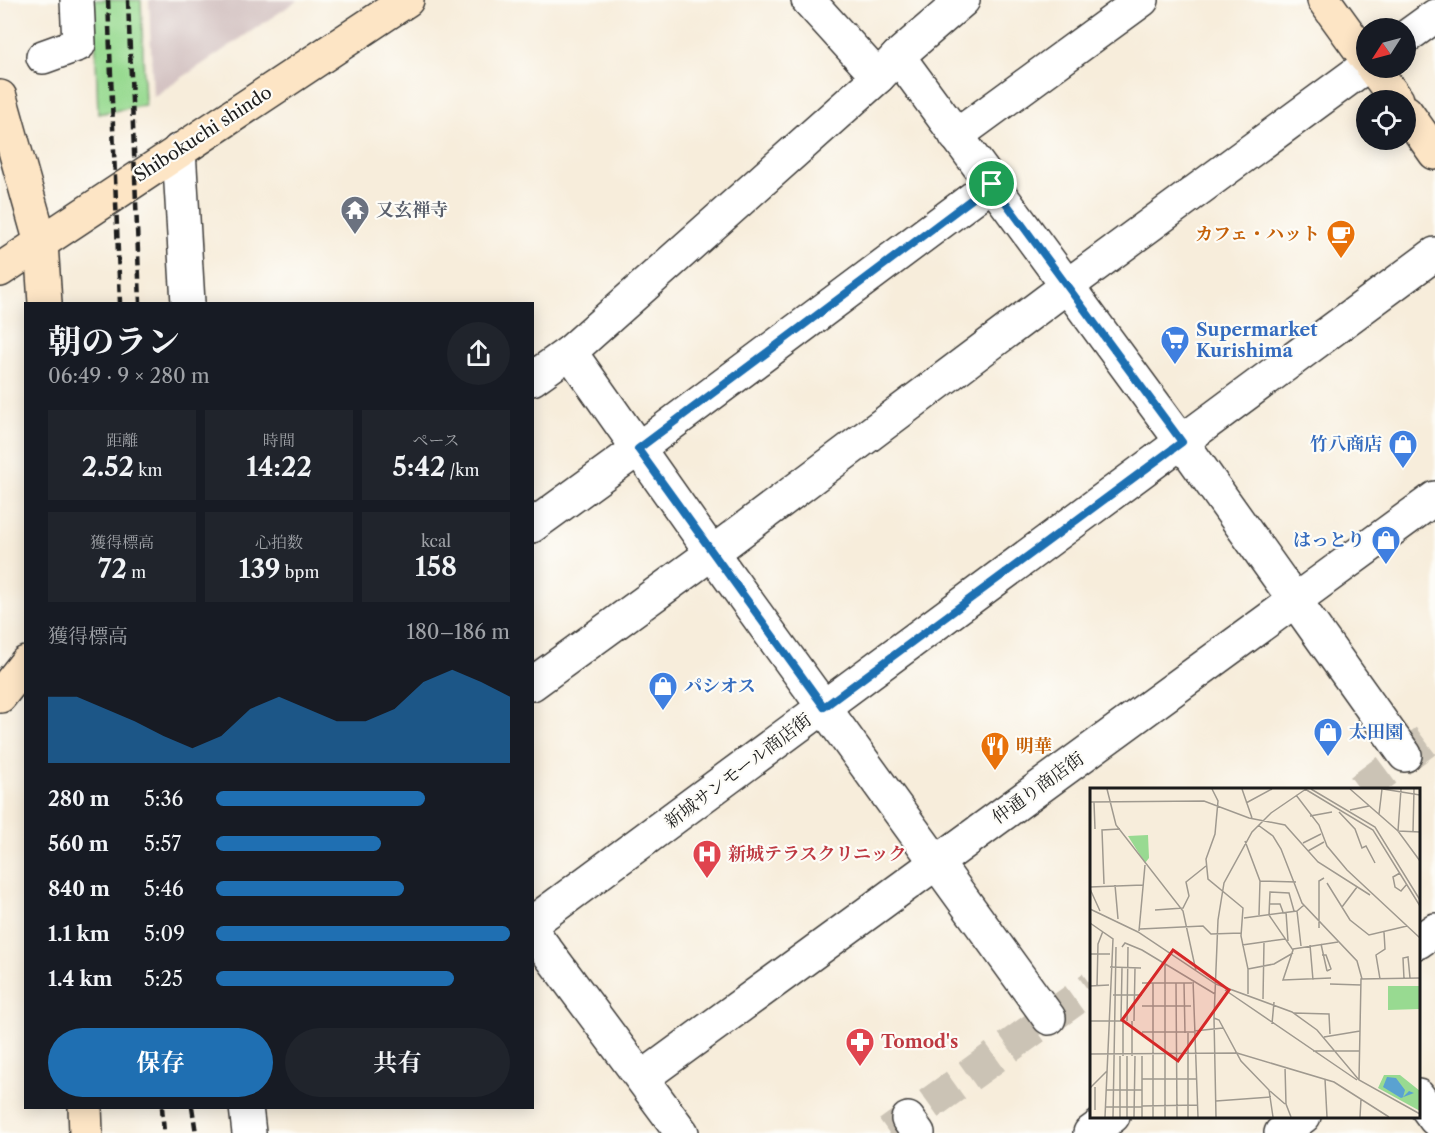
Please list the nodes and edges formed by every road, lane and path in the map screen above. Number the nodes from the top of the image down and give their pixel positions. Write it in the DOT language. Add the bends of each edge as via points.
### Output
graph roads {
  1 [pos="77,0"];
  2 [pos="407,0"];
  3 [pos="808,0"];
  4 [pos="963,0"];
  5 [pos="1142,0"];
  6 [pos="1324,0"];
  7 [pos="1435,16"];
  8 [pos="1416,30"];
  9 [pos="1356,44"];
  10 [pos="43,57"];
  11 [pos="888,66"];
  12 [pos="1356,73"];
  13 [pos="0,97"];
  14 [pos="1416,126"];
  15 [pos="956,135"];
  16 [pos="179,150"];
  17 [pos="1435,153"];
  18 [pos="992,184"];
  19 [pos="41,243"];
  20 [pos="1435,255"];
  21 [pos="0,270"];
  22 [pos="1067,286"];
  23 [pos="45,302"];
  24 [pos="188,302"];
  25 [pos="570,352"];
  26 [pos="534,378"];
  27 [pos="1182,442"];
  28 [pos="638,449"];
  29 [pos="1435,498"];
  30 [pos="534,525"];
  31 [pos="712,553"];
  32 [pos="1295,601"];
  33 [pos="24,666"];
  34 [pos="534,683"];
  35 [pos="0,696"];
  36 [pos="824,707"];
  37 [pos="1405,755"];
  38 [pos="936,863"];
  39 [pos="534,922"];
  40 [pos="1435,930"];
  41 [pos="534,934"];
  42 [pos="1420,941"];
  43 [pos="1049,1018"];
  44 [pos="642,1078"];
  45 [pos="85,1109"];
  46 [pos="1110,1118"];
  47 [pos="1301,1118"];
  48 [pos="86,1133"];
  49 [pos="682,1133"];
  50 [pos="1089,1133"];
  51 [pos="1281,1133"];
  1 -- 10 [label="street" via="79,44"];
  2 -- 16 [label="street, Shibokuchi shindo"];
  3 -- 11 [label="street"];
  4 -- 11 [label="street"];
  5 -- 15 [label="street"];
  6 -- 9 [label="street"];
  7 -- 8 [label="street"];
  11 -- 15 [label="street"];
  11 -- 25 [label="street"];
  12 -- 22 [label="street"];
  13 -- 19 [label="street"];
  14 -- 17 [label="street"];
  15 -- 18 [label="street"];
  16 -- 19 [label="street, Shibokuchi shindo"];
  16 -- 24 [label="street"];
  18 -- 22 [label="street"];
  18 -- 28 [label="street"];
  19 -- 21 [label="street, Shibokuchi shindo"];
  19 -- 23 [label="street"];
  20 -- 27 [label="street, 新城サンモール商店街"];
  22 -- 27 [label="street"];
  22 -- 31 [label="street"];
  25 -- 26 [label="street"];
  25 -- 28 [label="street"];
  27 -- 32 [label="street"];
  27 -- 36 [label="street, 新城サンモール商店街"];
  28 -- 30 [label="street"];
  28 -- 31 [label="street"];
  29 -- 32 [label="street, 仲通り商店街"];
  31 -- 34 [label="street"];
  31 -- 36 [label="street"];
  32 -- 37 [label="street"];
  32 -- 38 [label="street, 仲通り商店街"];
  33 -- 35 [label="street"];
  36 -- 38 [label="street"];
  36 -- 39 [label="street, 新城サンモール商店街"];
  38 -- 43 [label="street"];
  38 -- 44 [label="street, 仲通り商店街"];
  40 -- 42 [label="street"];
  41 -- 44 [label="street"];
  44 -- 49 [label="street"];
  45 -- 48 [label="street"];
  46 -- 50 [label="street"];
  47 -- 51 [label="street"];
}
